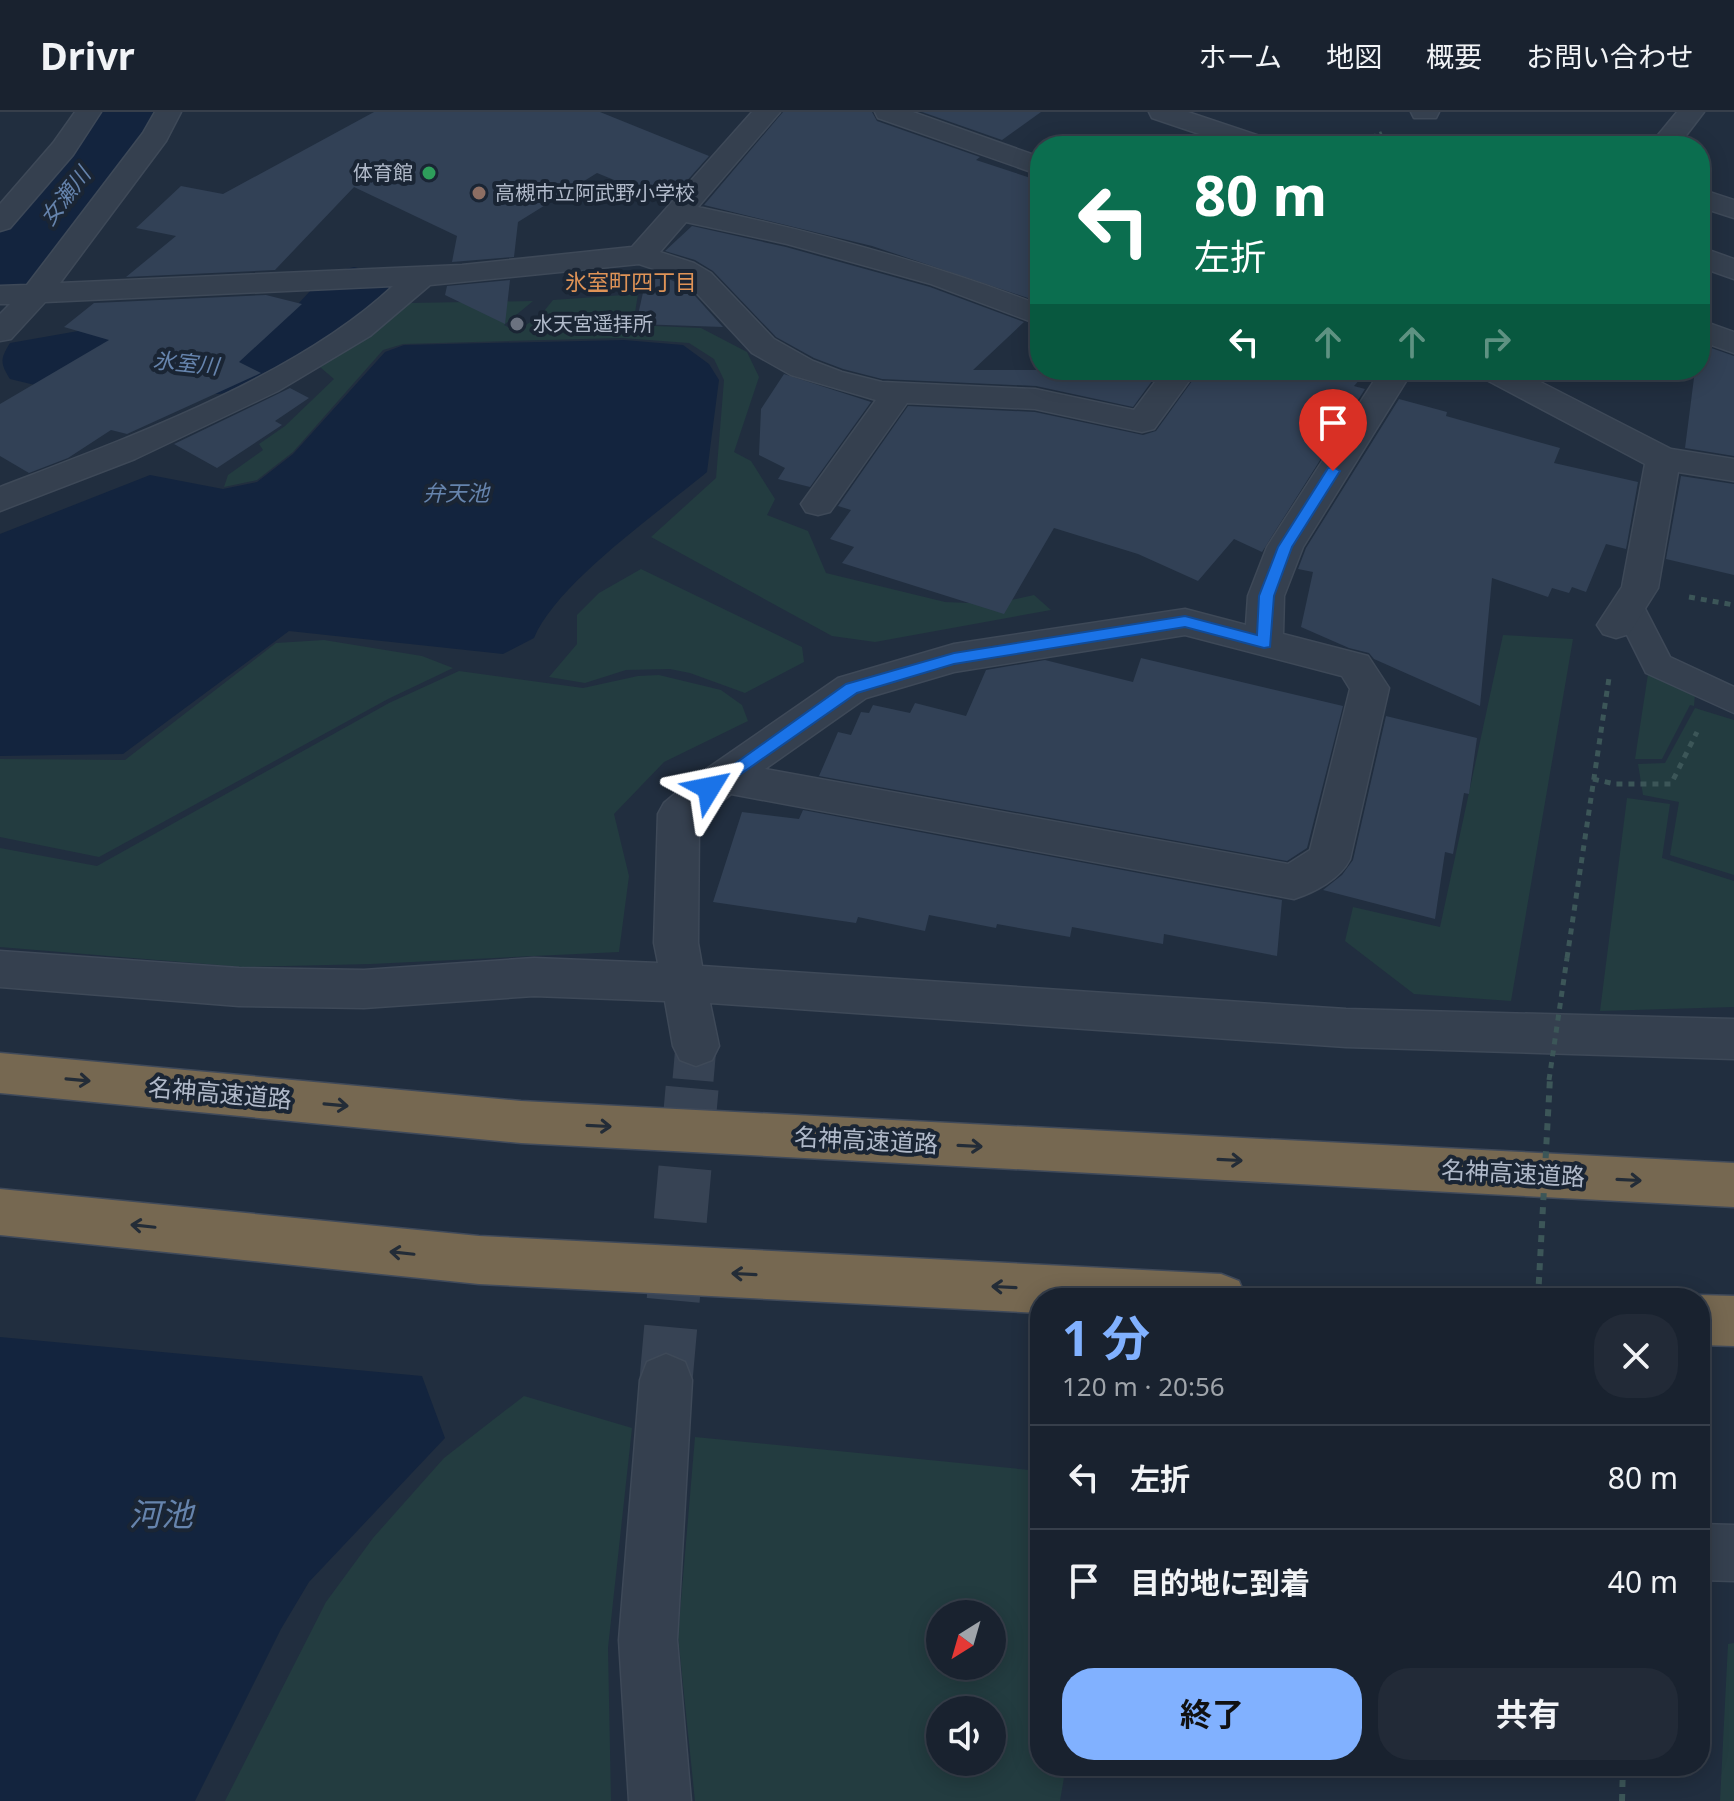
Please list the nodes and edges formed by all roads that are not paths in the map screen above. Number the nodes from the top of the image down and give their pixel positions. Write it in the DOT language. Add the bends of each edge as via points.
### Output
graph roads {
  1 [pos="88,112"];
  2 [pos="168,112"];
  3 [pos="767,112"];
  4 [pos="888,112"];
  5 [pos="1162,112"];
  6 [pos="1691,112"];
  7 [pos="1233,136"];
  8 [pos="1671,136"];
  9 [pos="1030,163"];
  10 [pos="1710,201"];
  11 [pos="1734,209"];
  12 [pos="679,212"];
  13 [pos="0,222"];
  14 [pos="641,255"];
  15 [pos="1710,260"];
  16 [pos="1734,270"];
  17 [pos="420,277"];
  18 [pos="36,294"];
  19 [pos="0,295"];
  20 [pos="1030,312"];
  21 [pos="0,332"];
  22 [pos="1710,333"];
  23 [pos="1734,344"];
  24 [pos="1174,380"];
  25 [pos="1391,380"];
  26 [pos="1511,380"];
  27 [pos="898,393"];
  28 [pos="1663,459"];
  29 [pos="1734,470"];
  30 [pos="0,500"];
  31 [pos="818,504"];
  32 [pos="1622,616"];
  33 [pos="1264,643"];
  34 [pos="1734,701"];
  35 [pos="724,777"];
  36 [pos="0,969"];
  37 [pos="684,983"];
  38 [pos="1734,1039"];
  39 [pos="696,1046"];
  40 [pos="0,1073"];
  41 [pos="1734,1185"];
  42 [pos="0,1212"];
  43 [pos="1030,1288"];
  44 [pos="1710,1320"];
  45 [pos="1734,1321"];
  46 [pos="666,1380"];
  47 [pos="1710,1552"];
  48 [pos="1734,1553"];
  49 [pos="660,1801"];
  1 -- 13 [label="street"];
  2 -- 18 [label="street"];
  3 -- 12 [label="street"];
  4 -- 9 [label="street"];
  5 -- 7 [label="street"];
  6 -- 8 [label="street"];
  10 -- 11 [label="street"];
  12 -- 14 [label="street"];
  12 -- 20 [label="street" via="792,236 942,278"];
  14 -- 17 [label="street"];
  14 -- 27 [label="street" via="700,279 779,357 860,389"];
  15 -- 16 [label="street"];
  17 -- 18 [label="street"];
  17 -- 30 [label="street" via="367,324 297,369 126,452"];
  18 -- 19 [label="street"];
  18 -- 21 [label="street"];
  22 -- 23 [label="street"];
  24 -- 27 [label="street" via="1142,422 1035,399"];
  25 -- 33 [label="street" via="1285,547 1266,596"];
  26 -- 28 [label="street"];
  27 -- 31 [label="street"];
  28 -- 29 [label="street"];
  28 -- 32 [label="street" via="1640,588"];
  32 -- 34 [label="lane" via="1658,665"];
  33 -- 35 [label="street" via="1185,622 954,658 852,688"];
  33 -- 35 [label="street" via="1355,666 1370,688 1329,859 1294,882"];
  35 -- 37 [label="street" via="679,814 676,943"];
  36 -- 37 [label="street" via="254,988 364,989 534,977"];
  37 -- 38 [label="street" via="1346,1028"];
  37 -- 39 [label="street"];
  40 -- 41 [label="highway, 名神高速道路, one-way" via="521,1122"];
  43 -- 42 [label="highway, one-way" via="479,1260"];
  44 -- 45 [label="highway"];
  46 -- 49 [label="street" via="648,1640"];
  47 -- 48 [label="street"];
}
